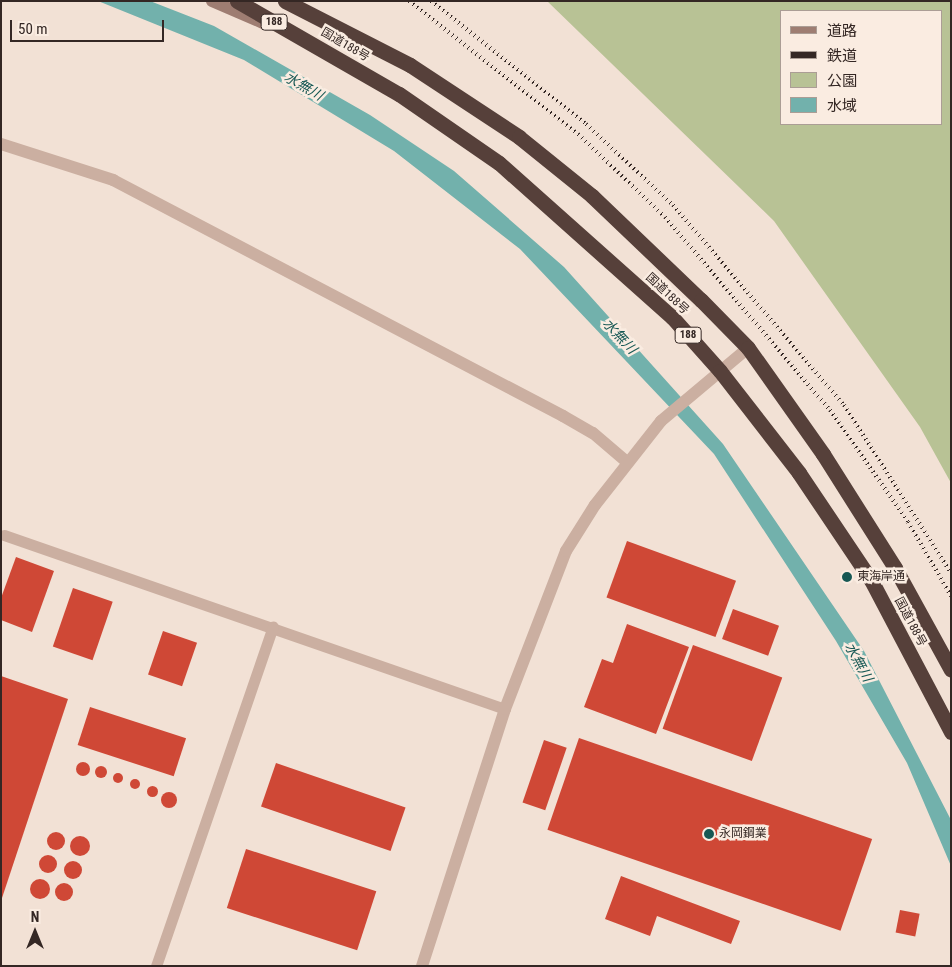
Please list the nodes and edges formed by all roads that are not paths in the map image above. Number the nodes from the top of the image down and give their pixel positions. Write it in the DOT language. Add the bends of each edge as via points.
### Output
graph roads {
  1 [pos="212,1"];
  2 [pos="237,1"];
  3 [pos="285,1"];
  4 [pos="295,1"];
  5 [pos="330,20"];
  6 [pos="312,43"];
  7 [pos="1,144"];
  8 [pos="748,348"];
  9 [pos="720,371"];
  10 [pos="627,462"];
  11 [pos="4,534"];
  12 [pos="272,627"];
  13 [pos="951,670"];
  14 [pos="505,709"];
  15 [pos="951,732"];
  16 [pos="156,966"];
  17 [pos="422,966"];
  1 -- 6 [label="main road"];
  2 -- 6 [label="highway, 国道188号 / 188"];
  3 -- 5 [label="highway, 国道188号 / 188"];
  4 -- 5 [label="main road"];
  5 -- 8 [label="highway, 国道188号 / 188" via="410,65 519,137 592,196"];
  6 -- 9 [label="highway, 国道188号 / 188" via="399,94 499,163 672,317"];
  7 -- 10 [label="street" via="113,180 593,433"];
  8 -- 9 [label="street"];
  8 -- 13 [label="highway, 国道188号 / 188" via="823,454 895,568"];
  9 -- 10 [label="street" via="660,421"];
  9 -- 15 [label="highway, 国道188号 / 188" via="799,473 871,580"];
  10 -- 14 [label="street" via="566,550"];
  11 -- 12 [label="lane"];
  12 -- 14 [label="lane"];
  12 -- 16 [label="lane"];
  14 -- 17 [label="street"];
}
